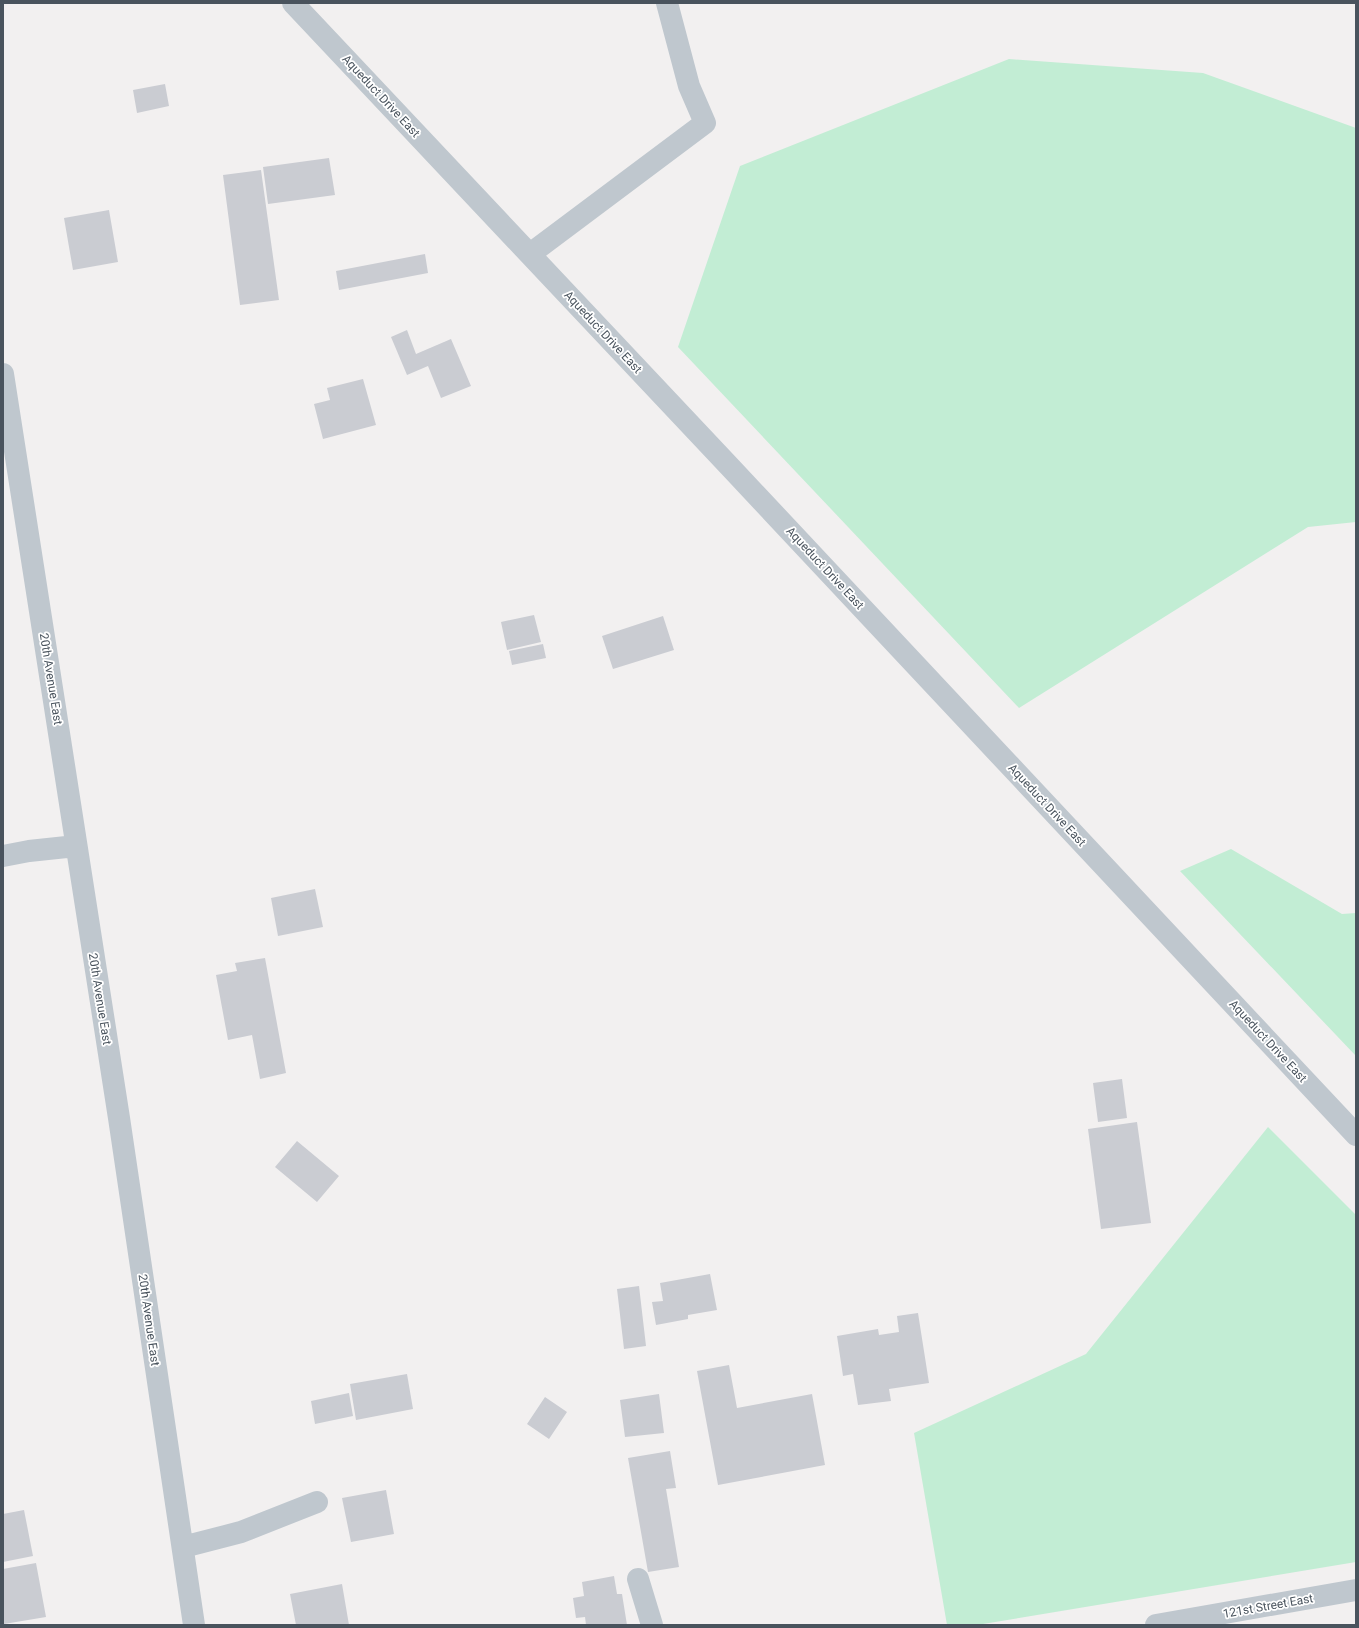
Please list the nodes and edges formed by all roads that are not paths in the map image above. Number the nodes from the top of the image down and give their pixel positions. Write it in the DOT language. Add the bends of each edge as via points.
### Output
graph roads {
  1 [pos="293,3"];
  2 [pos="667,3"];
  3 [pos="530,254"];
  4 [pos="3,374"];
  5 [pos="76,846"];
  6 [pos="3,856"];
  7 [pos="1356,1135"];
  8 [pos="317,1502"];
  9 [pos="183,1547"];
  10 [pos="638,1580"];
  11 [pos="1356,1590"];
  12 [pos="194,1625"];
  13 [pos="652,1625"];
  14 [pos="1156,1625"];
  1 -- 3 [label="street, Aqueduct Drive East"];
  2 -- 3 [label="street" via="689,86 705,123"];
  3 -- 7 [label="street, Aqueduct Drive East"];
  4 -- 5 [label="street, 20th Avenue East"];
  5 -- 6 [label="street"];
  5 -- 9 [label="street, 20th Avenue East"];
  8 -- 9 [label="street" via="241,1532"];
  9 -- 12 [label="street, 20th Avenue East"];
  10 -- 13 [label="street"];
  11 -- 14 [label="street, 121st Street East"];
}
